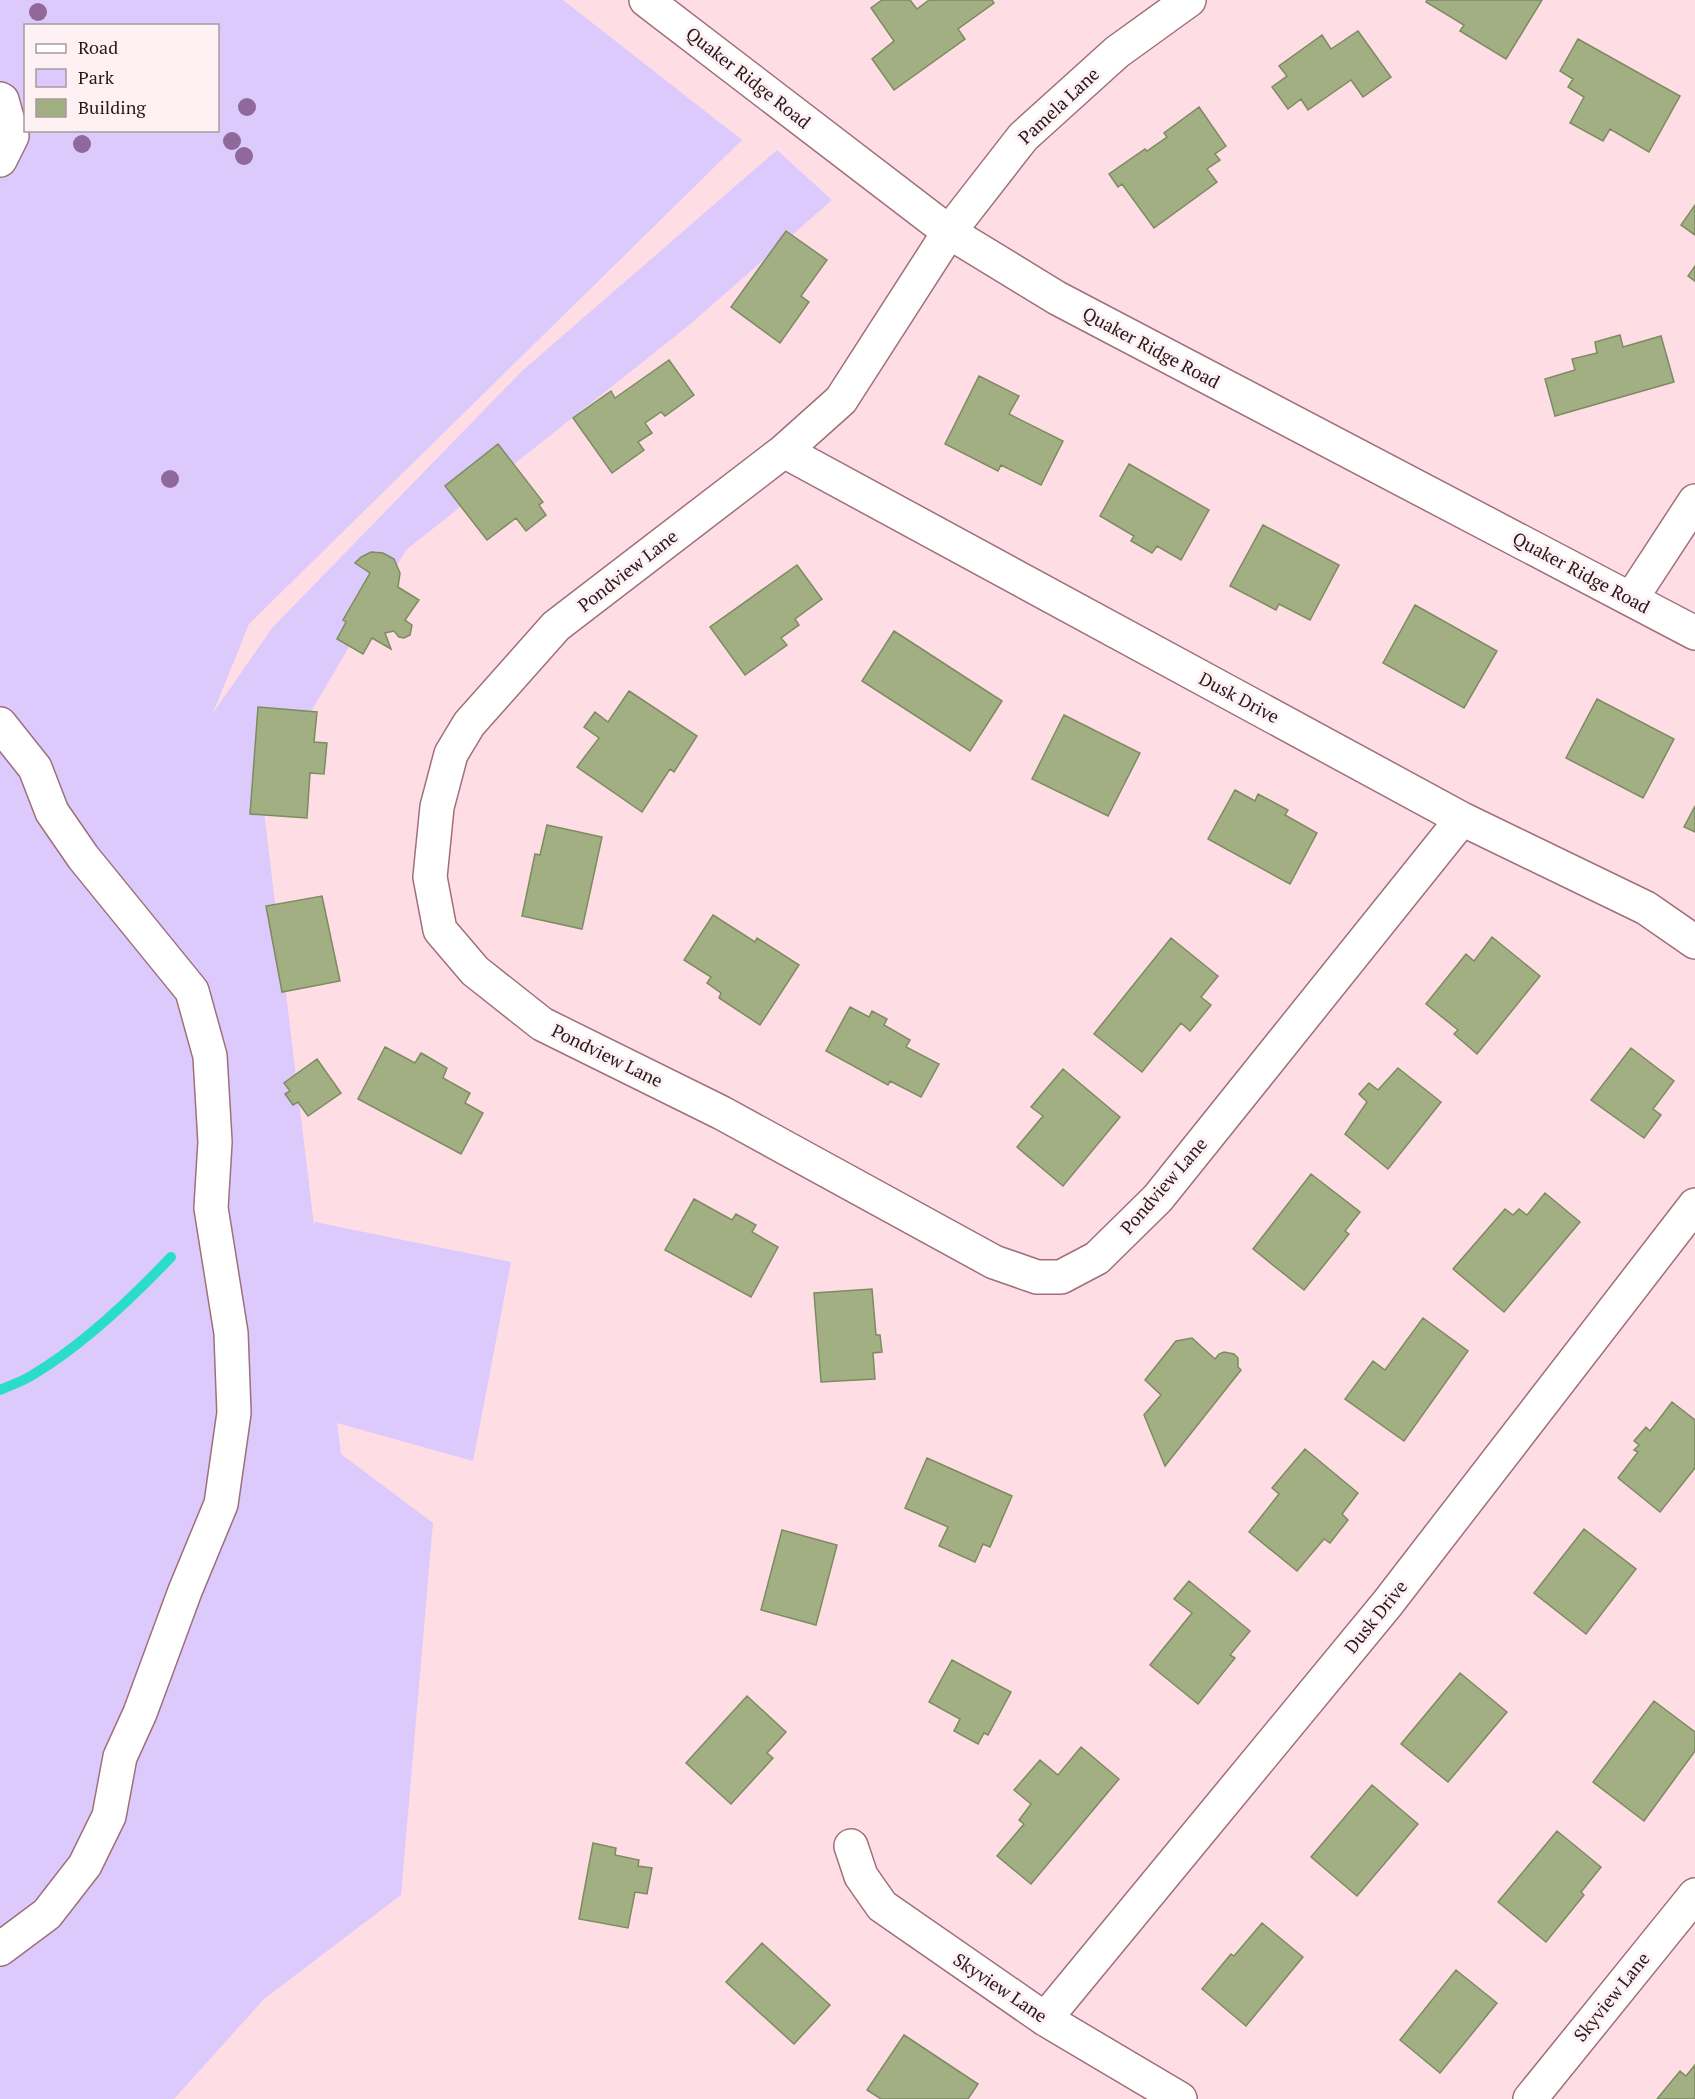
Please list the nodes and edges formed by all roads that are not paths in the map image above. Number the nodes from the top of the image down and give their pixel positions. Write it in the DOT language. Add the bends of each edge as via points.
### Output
graph roads {
  1 [pos="646,0"];
  2 [pos="1189,0"];
  3 [pos="0,99"];
  4 [pos="0,160"];
  5 [pos="949,232"];
  6 [pos="784,451"];
  7 [pos="1695,501"];
  8 [pos="1630,599"];
  9 [pos="1695,633"];
  10 [pos="0,724"];
  11 [pos="1462,819"];
  12 [pos="1695,942"];
  13 [pos="1695,1205"];
  14 [pos="851,1846"];
  15 [pos="1695,1895"];
  16 [pos="0,1948"];
  17 [pos="1045,2019"];
  18 [pos="1180,2099"];
  19 [pos="1530,2099"];
  1 -- 5 [label="street, Quaker Ridge Road"];
  2 -- 5 [label="street, Pamela Lane" via="1117,52 1023,137"];
  3 -- 4 [label="street" via="12,136"];
  5 -- 6 [label="street, Pondview Lane" via="841,400"];
  5 -- 8 [label="street, Quaker Ridge Road" via="1057,298"];
  6 -- 11 [label="street, Dusk Drive"];
  6 -- 11 [label="street, Pondview Lane" via="556,626 470,724 451,754 436,807 430,877 440,930 475,971 542,1024 722,1113 994,1262 1037,1277 1061,1277 1097,1258 1158,1198"];
  7 -- 8 [label="street"];
  8 -- 9 [label="street, Quaker Ridge Road"];
  10 -- 16 [label="street" via="35,768 52,812 83,858 192,991 210,1056 215,1142 211,1208 231,1333 234,1413 221,1504 120,1757 109,1816 85,1865 47,1914"];
  11 -- 12 [label="street, Dusk Drive" via="1646,908"];
  13 -- 17 [label="street, Dusk Drive" via="1387,1604"];
  14 -- 17 [label="street, Skyview Lane" via="861,1876 882,1906"];
  15 -- 19 [label="street, Skyview Lane"];
  17 -- 18 [label="street, Skyview Lane"];
}
